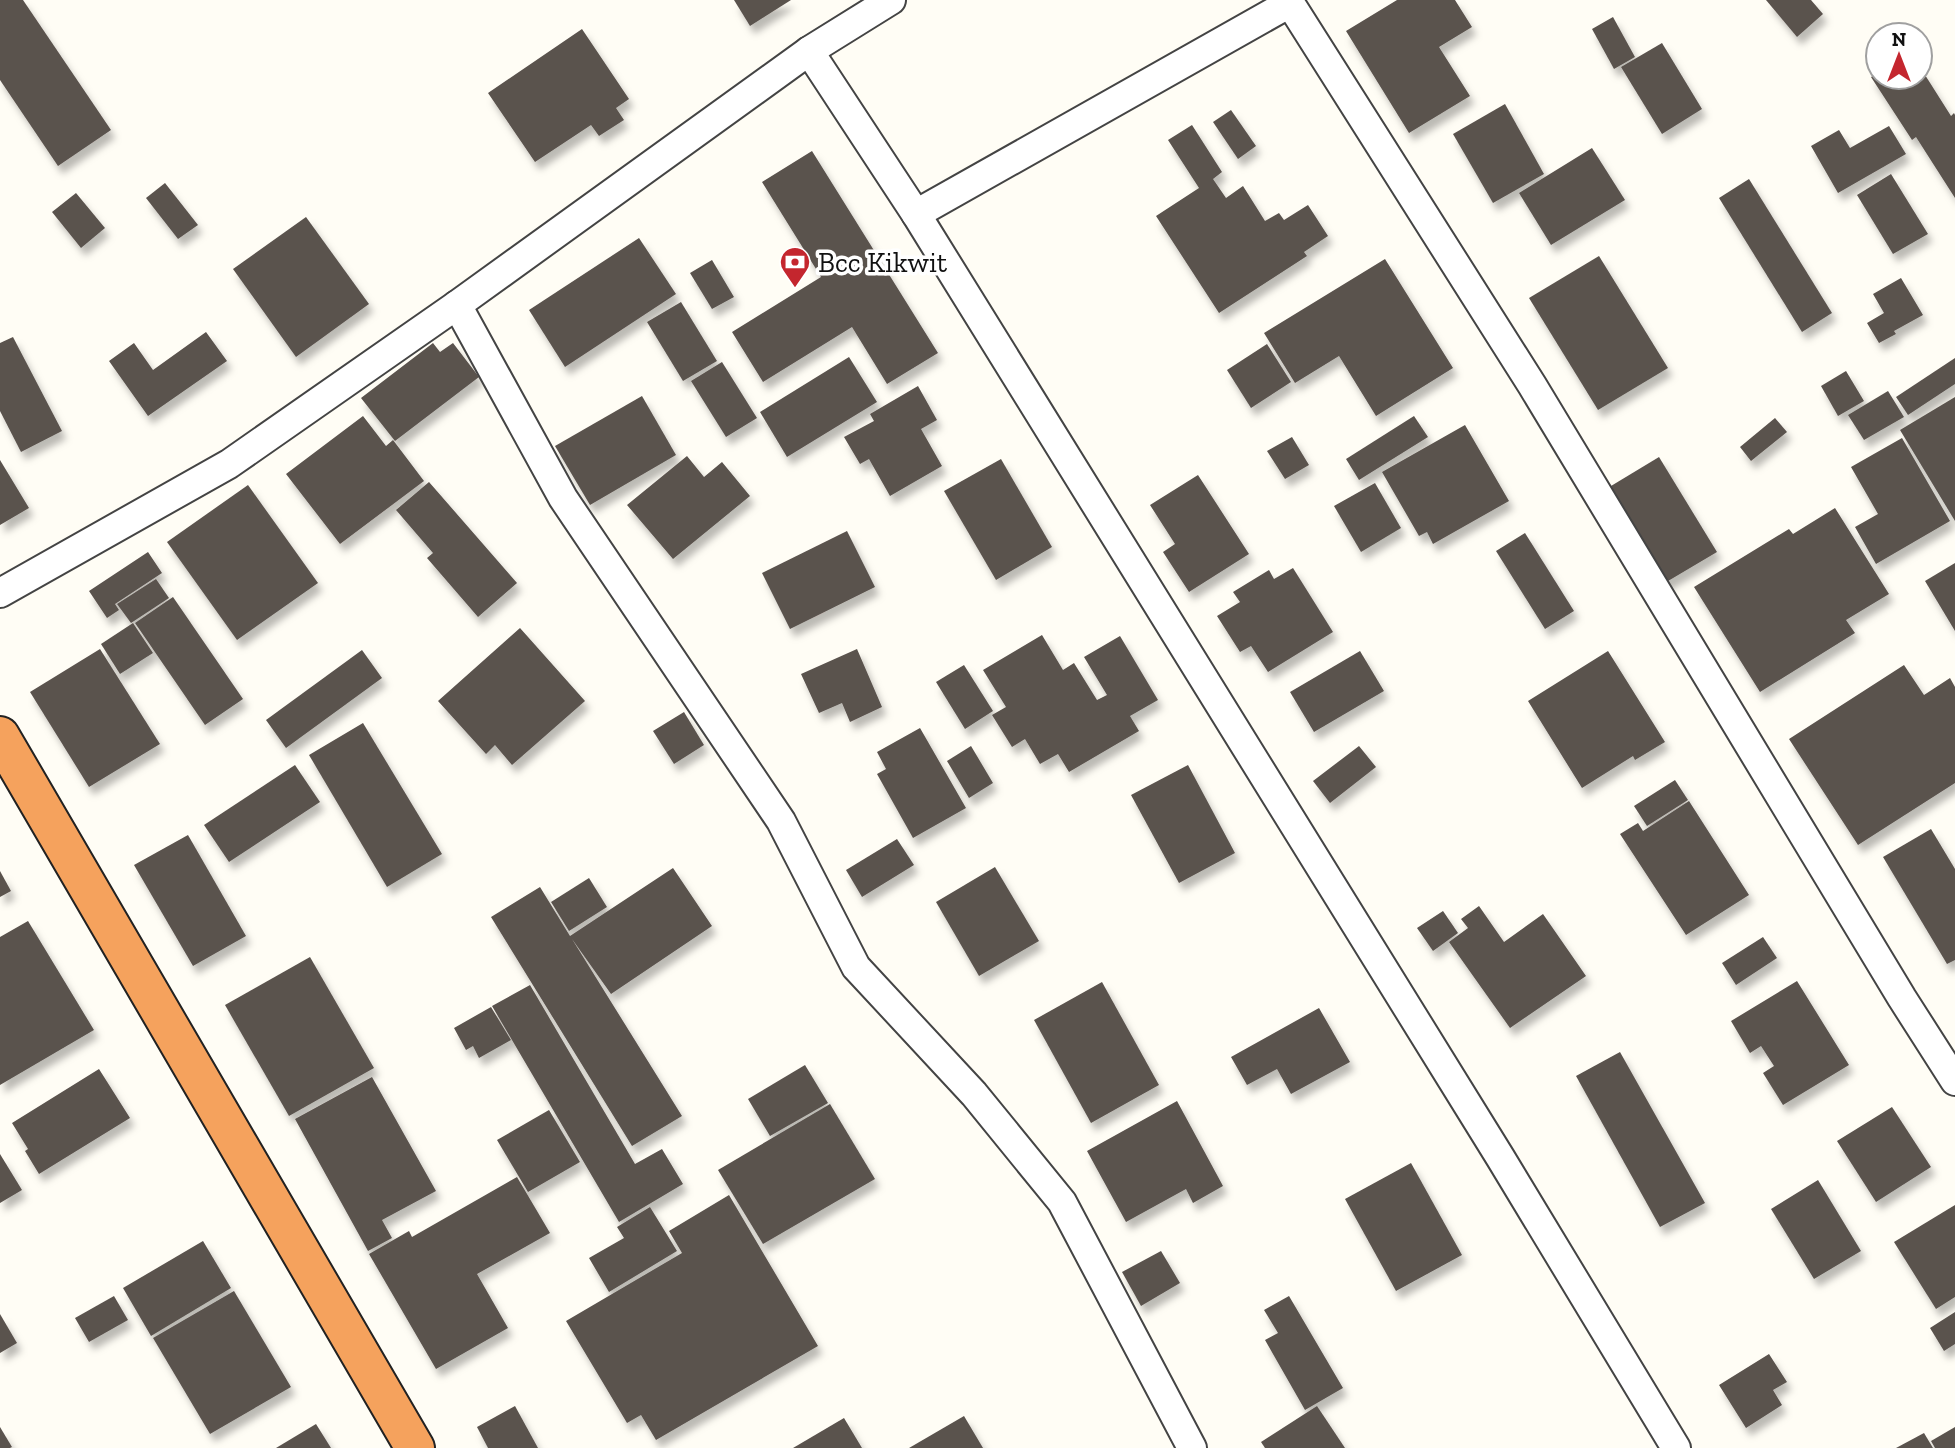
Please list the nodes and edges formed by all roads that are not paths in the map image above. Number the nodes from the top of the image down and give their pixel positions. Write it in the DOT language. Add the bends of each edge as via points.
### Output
graph roads {
  1 [pos="891,0"];
  2 [pos="1289,2"];
  3 [pos="809,51"];
  4 [pos="916,214"];
  5 [pos="457,305"];
  6 [pos="0,593"];
  7 [pos="0,736"];
  8 [pos="1955,1081"];
  9 [pos="415,1448"];
  10 [pos="1192,1448"];
  11 [pos="1675,1448"];
  1 -- 3 [label="street"];
  2 -- 4 [label="street"];
  2 -- 8 [label="street" via="1532,385"];
  3 -- 4 [label="street"];
  3 -- 5 [label="street"];
  4 -- 11 [label="street"];
  5 -- 6 [label="street" via="229,464"];
  5 -- 10 [label="street" via="563,498 781,821 856,967 974,1094 1062,1202"];
  7 -- 9 [label="highway"];
}
